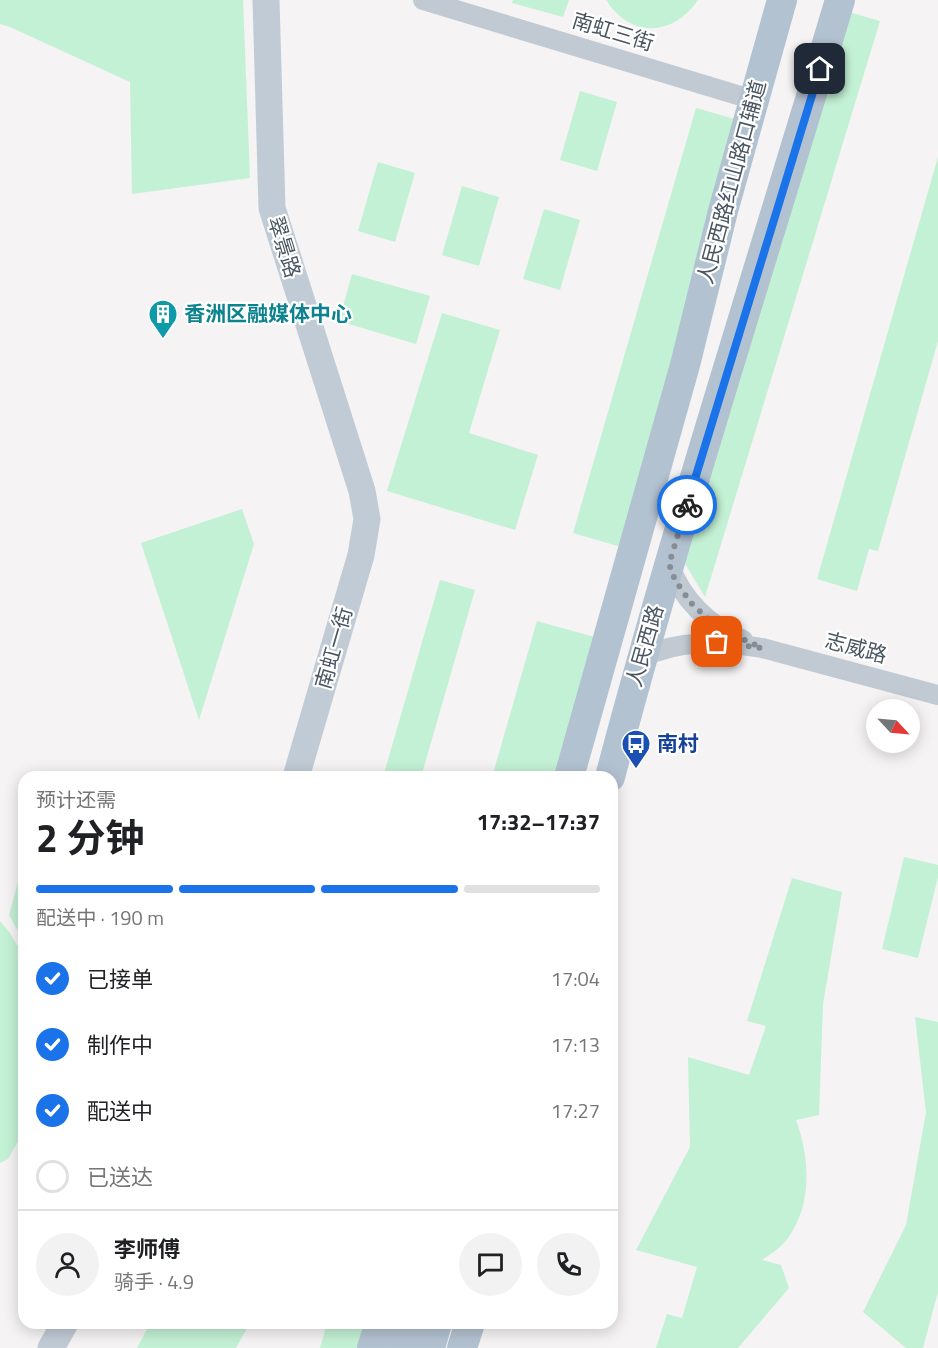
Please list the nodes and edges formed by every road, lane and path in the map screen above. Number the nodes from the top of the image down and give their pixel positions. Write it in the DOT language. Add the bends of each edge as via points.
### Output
graph roads {
  1 [pos="266,0"];
  2 [pos="423,0"];
  3 [pos="782,0"];
  4 [pos="840,0"];
  5 [pos="754,100"];
  6 [pos="684,365"];
  7 [pos="368,519"];
  8 [pos="669,564"];
  9 [pos="762,648"];
  10 [pos="641,658"];
  11 [pos="938,695"];
  12 [pos="298,771"];
  13 [pos="571,771"];
  14 [pos="612,771"];
  15 [pos="62,1329"];
  16 [pos="378,1329"];
  17 [pos="409,1329"];
  18 [pos="435,1329"];
  19 [pos="469,1329"];
  20 [pos="51,1348"];
  21 [pos="372,1348"];
  22 [pos="403,1348"];
  23 [pos="430,1348"];
  24 [pos="464,1348"];
  1 -- 7 [label="main road, 翠景路" via="272,208"];
  2 -- 5 [label="street, 南虹三街"];
  3 -- 5 [label="main road, 人民西路红山路口辅道"];
  4 -- 8 [label="main road, 人民西路"];
  5 -- 6 [label="main road, 人民西路红山路口辅道"];
  6 -- 13 [label="main road, 人民西路"];
  7 -- 12 [label="main road, 南虹一街" via="362,555"];
  8 -- 9 [label="street, 志威路" via="691,603 717,627"];
  8 -- 10 [label="main road, 人民西路"];
  9 -- 10 [label="street, 志威路" via="732,643 690,644 664,648"];
  9 -- 11 [label="street, 志威路"];
  10 -- 14 [label="main road, 人民西路"];
  15 -- 20 [label="main road"];
  16 -- 21 [label="main road"];
  17 -- 22 [label="main road"];
  18 -- 23 [label="main road"];
  19 -- 24 [label="main road"];
}
